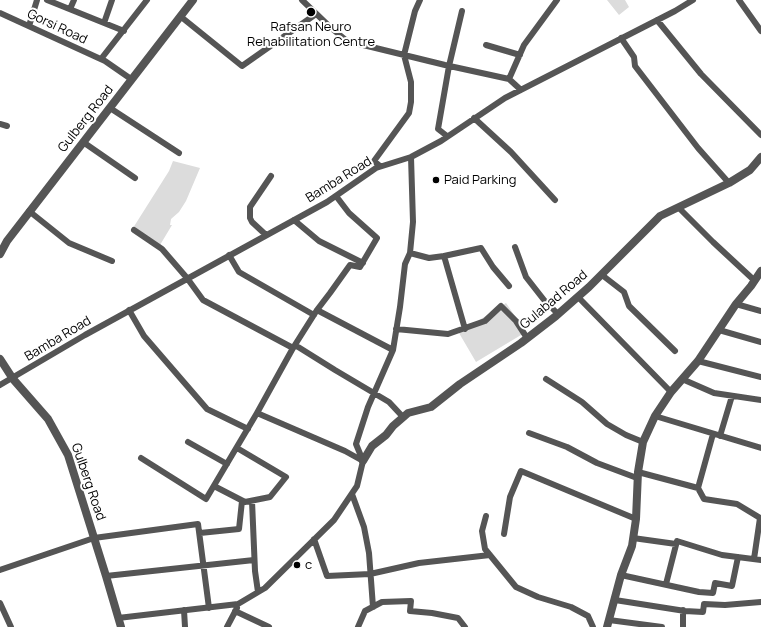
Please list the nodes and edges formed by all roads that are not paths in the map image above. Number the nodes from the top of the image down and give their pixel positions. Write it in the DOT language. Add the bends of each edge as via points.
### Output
graph roads {
  1 [pos="37,0"];
  2 [pos="47,0"];
  3 [pos="74,0"];
  4 [pos="112,0"];
  5 [pos="147,0"];
  6 [pos="193,0"];
  7 [pos="302,0"];
  8 [pos="420,0"];
  9 [pos="557,0"];
  10 [pos="693,0"];
  11 [pos="739,0"];
  12 [pos="70,9"];
  13 [pos="462,10"];
  14 [pos="0,13"];
  15 [pos="316,14"];
  16 [pos="180,16"];
  17 [pos="657,20"];
  18 [pos="104,22"];
  19 [pos="29,26"];
  20 [pos="124,31"];
  21 [pos="761,31"];
  22 [pos="621,38"];
  23 [pos="486,44"];
  24 [pos="404,55"];
  25 [pos="520,55"];
  26 [pos="103,60"];
  27 [pos="449,66"];
  28 [pos="509,78"];
  29 [pos="132,79"];
  30 [pos="521,90"];
  31 [pos="110,108"];
  32 [pos="474,118"];
  33 [pos="0,124"];
  34 [pos="7,126"];
  35 [pos="761,135"];
  36 [pos="447,136"];
  37 [pos="83,142"];
  38 [pos="179,153"];
  39 [pos="411,156"];
  40 [pos="761,157"];
  41 [pos="380,166"];
  42 [pos="271,176"];
  43 [pos="135,178"];
  44 [pos="729,183"];
  45 [pos="336,196"];
  46 [pos="555,200"];
  47 [pos="679,208"];
  48 [pos="29,211"];
  49 [pos="294,220"];
  50 [pos="134,230"];
  51 [pos="266,235"];
  52 [pos="515,247"];
  53 [pos="410,253"];
  54 [pos="0,254"];
  55 [pos="229,254"];
  56 [pos="444,256"];
  57 [pos="112,261"];
  58 [pos="363,262"];
  59 [pos="761,272"];
  60 [pos="602,274"];
  61 [pos="187,278"];
  62 [pos="755,280"];
  63 [pos="509,286"];
  64 [pos="578,297"];
  65 [pos="736,304"];
  66 [pos="129,310"];
  67 [pos="761,311"];
  68 [pos="315,312"];
  69 [pos="558,314"];
  70 [pos="396,329"];
  71 [pos="464,329"];
  72 [pos="719,330"];
  73 [pos="527,338"];
  74 [pos="761,342"];
  75 [pos="294,347"];
  76 [pos="393,350"];
  77 [pos="675,351"];
  78 [pos="0,359"];
  79 [pos="698,361"];
  80 [pos="761,377"];
  81 [pos="12,379"];
  82 [pos="546,379"];
  83 [pos="682,379"];
  84 [pos="0,385"];
  85 [pos="671,392"];
  86 [pos="374,393"];
  87 [pos="732,396"];
  88 [pos="761,400"];
  89 [pos="257,413"];
  90 [pos="655,416"];
  91 [pos="403,417"];
  92 [pos="248,429"];
  93 [pos="529,433"];
  94 [pos="713,434"];
  95 [pos="720,436"];
  96 [pos="188,442"];
  97 [pos="643,442"];
  98 [pos="237,448"];
  99 [pos="761,448"];
  100 [pos="141,458"];
  101 [pos="363,461"];
  102 [pos="227,464"];
  103 [pos="637,475"];
  104 [pos="214,486"];
  105 [pos="698,488"];
  106 [pos="352,494"];
  107 [pos="242,501"];
  108 [pos="252,501"];
  109 [pos="486,516"];
  110 [pos="760,517"];
  111 [pos="636,519"];
  112 [pos="200,533"];
  113 [pos="504,534"];
  114 [pos="94,538"];
  115 [pos="633,538"];
  116 [pos="314,540"];
  117 [pos="676,544"];
  118 [pos="490,555"];
  119 [pos="738,557"];
  120 [pos="754,559"];
  121 [pos="254,560"];
  122 [pos="761,560"];
  123 [pos="204,566"];
  124 [pos="0,570"];
  125 [pos="370,574"];
  126 [pos="621,575"];
  127 [pos="106,576"];
  128 [pos="666,584"];
  129 [pos="258,592"];
  130 [pos="615,600"];
  131 [pos="761,602"];
  132 [pos="0,603"];
  133 [pos="238,604"];
  134 [pos="373,607"];
  135 [pos="209,608"];
  136 [pos="184,610"];
  137 [pos="683,610"];
  138 [pos="235,611"];
  139 [pos="118,618"];
  140 [pos="608,624"];
  141 [pos="12,627"];
  142 [pos="121,627"];
  143 [pos="185,627"];
  144 [pos="227,627"];
  145 [pos="269,627"];
  146 [pos="358,627"];
  147 [pos="465,627"];
  148 [pos="593,627"];
  149 [pos="662,627"];
  150 [pos="682,627"];
  1 -- 19 [label="street"];
  2 -- 12 [label="street"];
  3 -- 12 [label="street"];
  4 -- 18 [label="street"];
  5 -- 20 [label="street"];
  6 -- 16 [label="street, Gulberg Road"];
  7 -- 15 [label="street"];
  8 -- 24 [label="street"];
  9 -- 25 [label="street" via="524,45"];
  10 -- 17 [label="street, Bamba Road"];
  11 -- 21 [label="street"];
  12 -- 18 [label="street"];
  13 -- 27 [label="street"];
  14 -- 19 [label="street, Gorsi Road"];
  15 -- 16 [label="street" via="242,66"];
  15 -- 24 [label="street" via="347,40"];
  16 -- 29 [label="street, Gulberg Road"];
  17 -- 22 [label="street, Bamba Road"];
  17 -- 35 [label="street" via="701,74"];
  18 -- 20 [label="street"];
  19 -- 26 [label="street, Gorsi Road"];
  20 -- 26 [label="street"];
  22 -- 30 [label="street, Bamba Road"];
  22 -- 44 [label="street" via="634,57 635,66 698,148"];
  23 -- 25 [label="street"];
  24 -- 27 [label="street"];
  24 -- 41 [label="street" via="411,82 409,113 374,161"];
  25 -- 28 [label="street"];
  26 -- 29 [label="street, Gorsi Road"];
  27 -- 28 [label="street"];
  27 -- 36 [label="street" via="438,129"];
  28 -- 30 [label="street"];
  29 -- 31 [label="street, Gulberg Road"];
  30 -- 32 [label="street, Bamba Road"];
  31 -- 37 [label="street, Gulberg Road"];
  31 -- 38 [label="street"];
  32 -- 36 [label="street, Bamba Road"];
  32 -- 46 [label="street" via="511,152"];
  33 -- 34 [label="street"];
  36 -- 39 [label="street, Bamba Road"];
  37 -- 43 [label="street"];
  37 -- 48 [label="street, Gulberg Road"];
  39 -- 41 [label="street, Bamba Road"];
  39 -- 53 [label="street" via="413,222"];
  40 -- 44 [label="street, Gulabad Road" via="750,170"];
  41 -- 45 [label="street, Bamba Road"];
  42 -- 51 [label="street" via="250,207 252,222"];
  44 -- 47 [label="street, Gulabad Road"];
  45 -- 49 [label="street, Bamba Road"];
  45 -- 58 [label="street" via="377,238"];
  47 -- 60 [label="street, Gulabad Road" via="660,216"];
  47 -- 62 [label="street"];
  48 -- 54 [label="street, Gulberg Road"];
  48 -- 57 [label="street" via="69,243"];
  49 -- 51 [label="street, Bamba Road"];
  49 -- 58 [label="street" via="319,241"];
  50 -- 61 [label="street" via="162,249"];
  51 -- 55 [label="street, Bamba Road"];
  52 -- 69 [label="street" via="526,277"];
  53 -- 56 [label="street" via="429,258"];
  53 -- 70 [label="street" via="405,264"];
  55 -- 61 [label="street, Bamba Road"];
  55 -- 68 [label="street" via="239,272"];
  56 -- 63 [label="street" via="481,248"];
  56 -- 71 [label="street"];
  58 -- 68 [label="street" via="360,267 350,265"];
  59 -- 62 [label="street"];
  60 -- 64 [label="street, Gulabad Road"];
  60 -- 77 [label="street" via="624,292 628,306"];
  61 -- 66 [label="street, Bamba Road"];
  61 -- 75 [label="street" via="203,300"];
  62 -- 65 [label="street"];
  64 -- 69 [label="street, Gulabad Road"];
  64 -- 85 [label="street"];
  65 -- 67 [label="street"];
  65 -- 72 [label="street"];
  66 -- 81 [label="street, Bamba Road"];
  66 -- 92 [label="street" via="144,336 207,409"];
  68 -- 75 [label="street"];
  68 -- 76 [label="street"];
  69 -- 73 [label="street, Gulabad Road"];
  70 -- 71 [label="street" via="448,334"];
  70 -- 76 [label="street"];
  71 -- 73 [label="street" via="485,321 501,306 516,321"];
  72 -- 74 [label="street"];
  72 -- 79 [label="street"];
  73 -- 91 [label="street, Gulabad Road" via="430,407 408,412"];
  75 -- 86 [label="street"];
  75 -- 89 [label="street"];
  76 -- 86 [label="street"];
  78 -- 81 [label="street, Gulberg Road"];
  79 -- 80 [label="street"];
  79 -- 83 [label="street"];
  81 -- 84 [label="street, Bamba Road"];
  81 -- 114 [label="street, Gulberg Road" via="48,419 68,455"];
  82 -- 97 [label="street" via="582,402 607,424"];
  83 -- 85 [label="street"];
  83 -- 87 [label="street" via="714,393"];
  85 -- 90 [label="street"];
  86 -- 91 [label="street" via="389,402"];
  86 -- 101 [label="street" via="356,444"];
  87 -- 88 [label="street"];
  87 -- 95 [label="street"];
  89 -- 92 [label="street"];
  89 -- 101 [label="street"];
  90 -- 94 [label="street"];
  90 -- 97 [label="street"];
  91 -- 101 [label="street, Gulabad Road" via="372,446"];
  92 -- 98 [label="street"];
  93 -- 103 [label="street" via="567,446 597,463"];
  94 -- 95 [label="street"];
  94 -- 105 [label="street"];
  95 -- 99 [label="street"];
  96 -- 102 [label="street"];
  97 -- 103 [label="street"];
  98 -- 102 [label="street"];
  98 -- 108 [label="street" via="286,477 270,497"];
  100 -- 104 [label="street" via="206,499"];
  101 -- 106 [label="street" via="357,486"];
  102 -- 104 [label="street"];
  103 -- 105 [label="street"];
  103 -- 111 [label="street"];
  104 -- 107 [label="street"];
  105 -- 110 [label="street" via="704,499 737,504"];
  106 -- 116 [label="street" via="334,520"];
  106 -- 125 [label="street" via="364,527"];
  107 -- 108 [label="street"];
  107 -- 112 [label="street" via="239,529"];
  108 -- 121 [label="street"];
  109 -- 118 [label="street" via="482,531 485,548"];
  110 -- 120 [label="street"];
  111 -- 113 [label="street" via="521,471 510,497"];
  111 -- 115 [label="street"];
  112 -- 114 [label="street" via="198,524"];
  112 -- 123 [label="street"];
  114 -- 124 [label="street"];
  114 -- 127 [label="street, Gulberg Road"];
  115 -- 117 [label="street"];
  115 -- 126 [label="street"];
  116 -- 125 [label="street" via="327,576"];
  116 -- 129 [label="street"];
  117 -- 119 [label="street" via="677,541 722,555"];
  117 -- 128 [label="street"];
  118 -- 125 [label="street" via="418,563"];
  118 -- 148 [label="street" via="516,587 571,607 588,616"];
  119 -- 120 [label="street"];
  119 -- 128 [label="street" via="732,586 714,583 713,593"];
  120 -- 122 [label="street"];
  121 -- 123 [label="street"];
  121 -- 129 [label="street"];
  123 -- 127 [label="street"];
  123 -- 135 [label="street"];
  125 -- 134 [label="street"];
  126 -- 128 [label="street"];
  126 -- 130 [label="street"];
  127 -- 139 [label="street, Gulberg Road"];
  129 -- 133 [label="street"];
  130 -- 137 [label="street"];
  130 -- 140 [label="street"];
  131 -- 137 [label="street" via="704,604 703,612"];
  132 -- 141 [label="street"];
  133 -- 135 [label="street"];
  133 -- 138 [label="street"];
  134 -- 146 [label="street" via="365,611"];
  134 -- 147 [label="street" via="382,602 411,601 410,611 458,618"];
  135 -- 136 [label="street"];
  136 -- 139 [label="street"];
  136 -- 143 [label="street"];
  137 -- 150 [label="street"];
  138 -- 144 [label="street"];
  138 -- 145 [label="street"];
  139 -- 142 [label="street, Gulberg Road"];
  140 -- 149 [label="street"];
}
